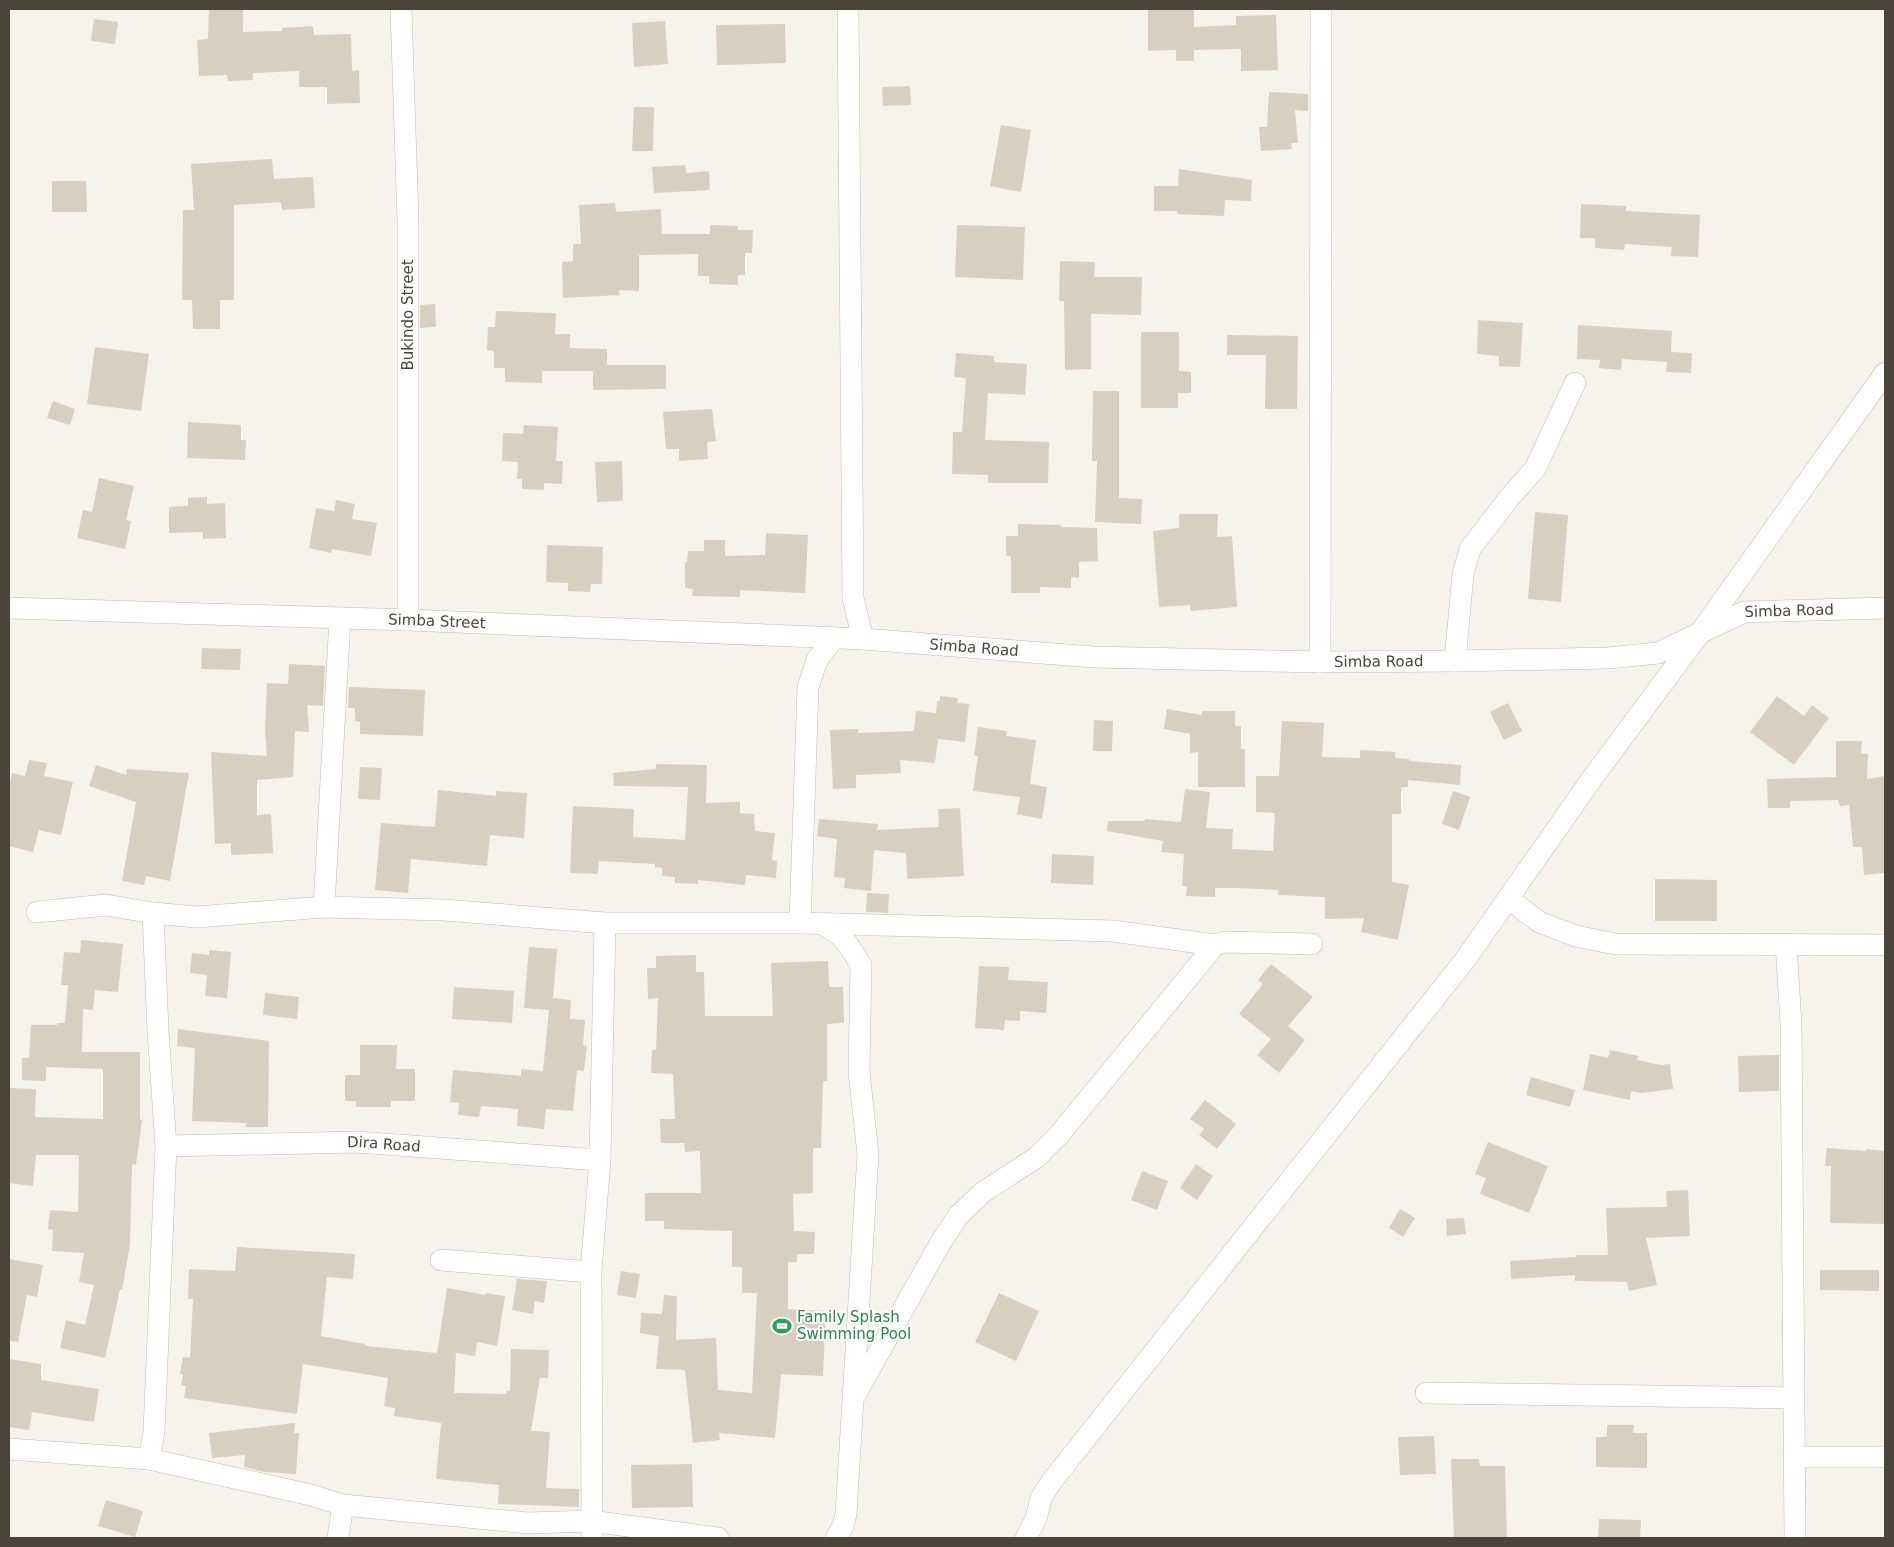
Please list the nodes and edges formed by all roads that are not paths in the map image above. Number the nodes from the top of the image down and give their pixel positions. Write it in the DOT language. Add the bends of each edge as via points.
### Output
graph roads {
  1 [pos="401,9"];
  2 [pos="848,9"];
  3 [pos="1321,9"];
  4 [pos="1885,373"];
  5 [pos="1575,383"];
  6 [pos="9,608"];
  7 [pos="1885,608"];
  8 [pos="340,618"];
  9 [pos="408,620"];
  10 [pos="1700,633"];
  11 [pos="834,638"];
  12 [pos="863,640"];
  13 [pos="1320,662"];
  14 [pos="1455,662"];
  15 [pos="1508,898"];
  16 [pos="324,907"];
  17 [pos="36,912"];
  18 [pos="153,912"];
  19 [pos="605,924"];
  20 [pos="800,924"];
  21 [pos="824,925"];
  22 [pos="1312,944"];
  23 [pos="1786,944"];
  24 [pos="1215,945"];
  25 [pos="1885,945"];
  26 [pos="166,1146"];
  27 [pos="600,1160"];
  28 [pos="442,1260"];
  29 [pos="591,1272"];
  30 [pos="1426,1393"];
  31 [pos="1793,1398"];
  32 [pos="852,1400"];
  33 [pos="9,1449"];
  34 [pos="1794,1457"];
  35 [pos="1885,1457"];
  36 [pos="149,1459"];
  37 [pos="343,1505"];
  38 [pos="591,1530"];
  39 [pos="338,1538"];
  40 [pos="718,1538"];
  41 [pos="836,1538"];
  42 [pos="1026,1538"];
  43 [pos="1795,1538"];
  1 -- 9 [label="street, Bukindo Street" via="408,221"];
  2 -- 12 [label="street" via="853,598"];
  3 -- 13 [label="street"];
  4 -- 10 [label="street"];
  5 -- 14 [label="street" via="1535,469 1470,549 1463,574"];
  6 -- 8 [label="street, Simba Street"];
  7 -- 10 [label="street, Simba Road" via="1744,612"];
  8 -- 9 [label="street, Simba Street"];
  8 -- 16 [label="street"];
  9 -- 11 [label="street, Simba Street"];
  10 -- 14 [label="street, Simba Road" via="1658,653 1608,658"];
  10 -- 15 [label="street"];
  11 -- 12 [label="street, Simba Street"];
  11 -- 20 [label="street" via="817,660 808,687"];
  12 -- 13 [label="street, Simba Road" via="1094,657"];
  13 -- 14 [label="street, Simba Road"];
  15 -- 23 [label="street" via="1538,922 1576,936 1615,944"];
  15 -- 42 [label="street" via="1465,960 1052,1481 1041,1498 1036,1519"];
  16 -- 18 [label="street" via="198,916"];
  16 -- 19 [label="street" via="444,910"];
  17 -- 18 [label="street" via="106,905"];
  18 -- 26 [label="street"];
  19 -- 20 [label="street"];
  19 -- 27 [label="street"];
  20 -- 21 [label="street"];
  21 -- 24 [label="street" via="1113,931"];
  21 -- 32 [label="street" via="840,935 861,965 858,1072 868,1154"];
  22 -- 24 [label="street" via="1225,942"];
  23 -- 25 [label="street"];
  23 -- 31 [label="street" via="1791,1024"];
  24 -- 32 [label="street" via="1058,1136 1037,1157 982,1194 959,1215"];
  26 -- 27 [label="street, Dira Road" via="357,1142"];
  26 -- 36 [label="street" via="154,1432"];
  27 -- 29 [label="street"];
  28 -- 29 [label="street"];
  29 -- 38 [label="street"];
  30 -- 31 [label="street"];
  31 -- 34 [label="street"];
  32 -- 41 [label="street" via="846,1514"];
  33 -- 36 [label="street"];
  34 -- 35 [label="street"];
  34 -- 43 [label="street"];
  36 -- 37 [label="street"];
  37 -- 38 [label="street"];
  37 -- 39 [label="street"];
  38 -- 40 [label="street"];
}
